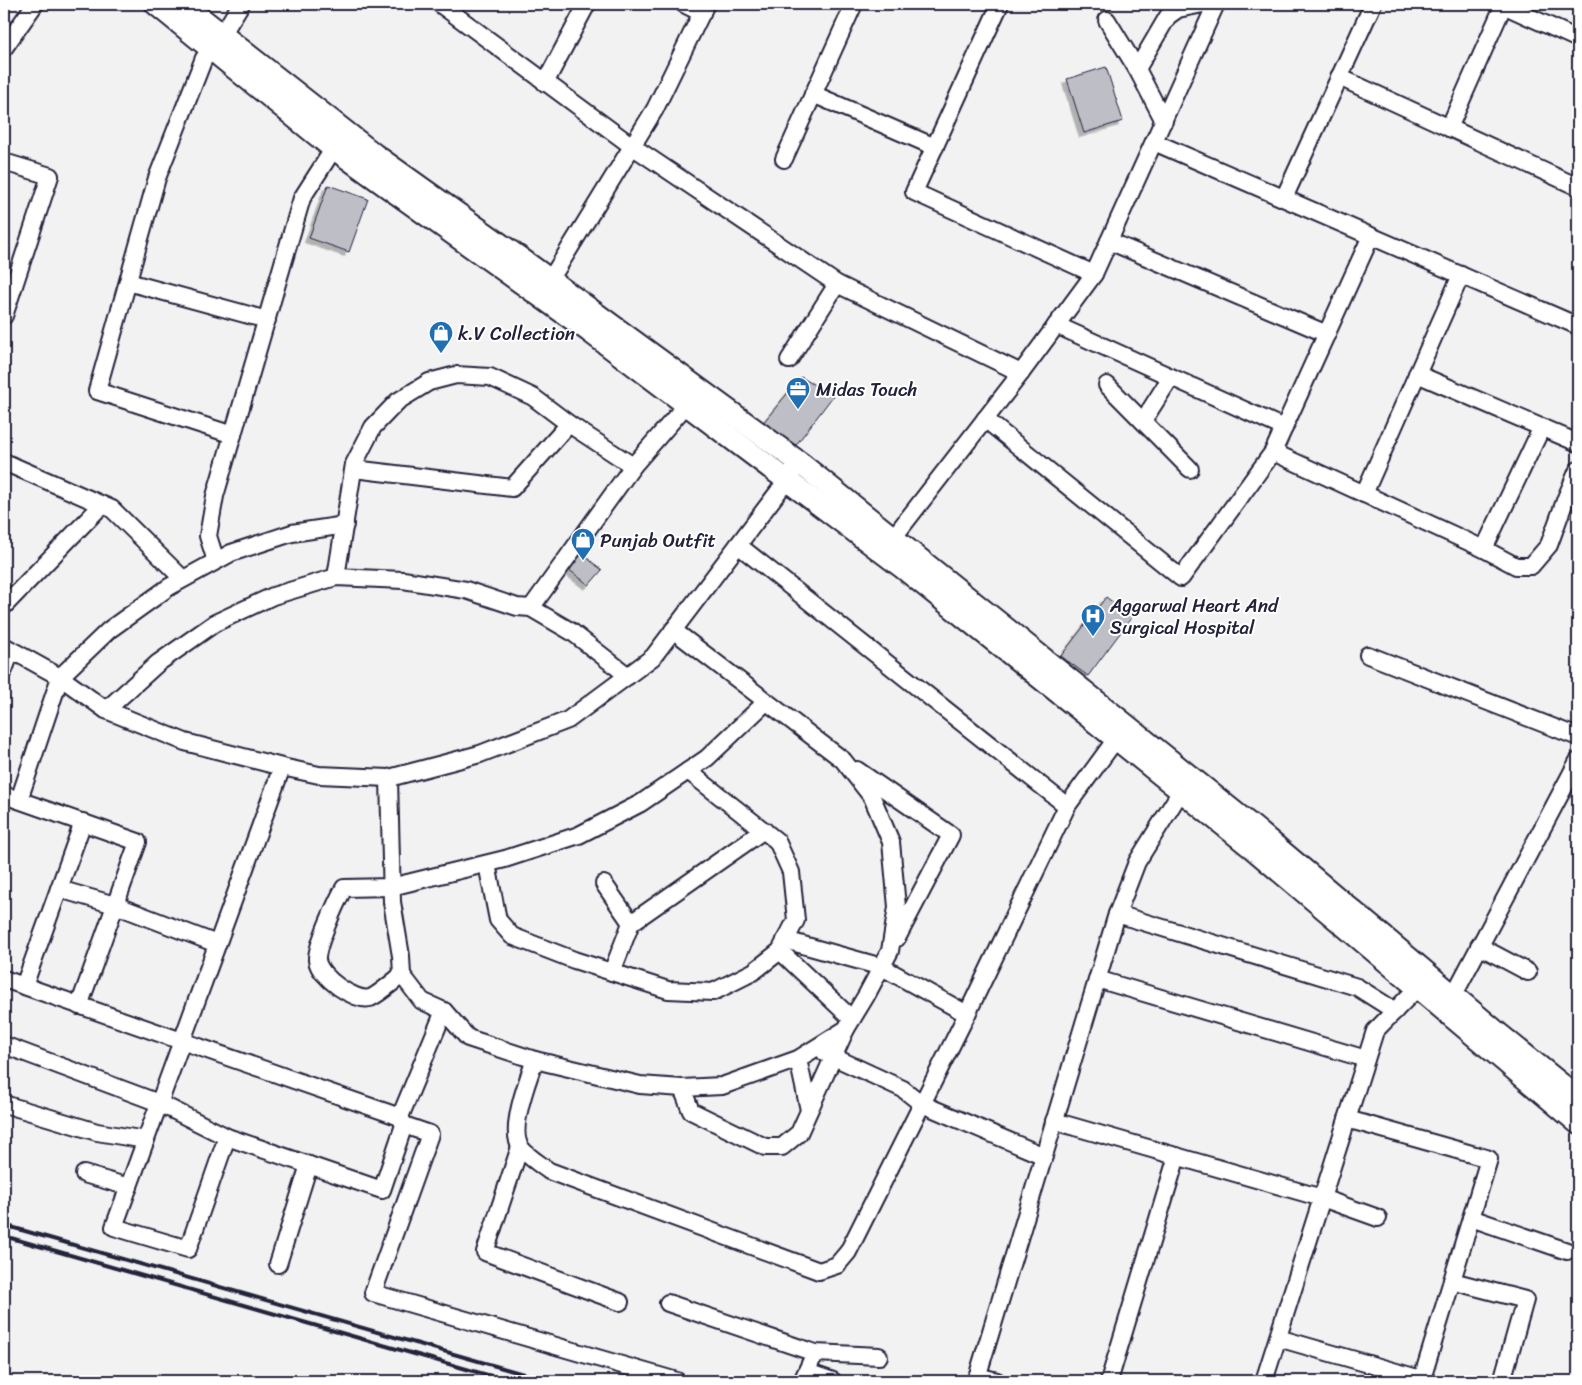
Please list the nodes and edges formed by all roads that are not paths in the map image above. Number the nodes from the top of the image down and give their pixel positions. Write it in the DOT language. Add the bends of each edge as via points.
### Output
graph roads {
  1 [pos="35,4"];
  2 [pos="156,4"];
  3 [pos="183,4"];
  4 [pos="241,4"];
  5 [pos="440,4"];
  6 [pos="587,4"];
  7 [pos="684,4"];
  8 [pos="854,4"];
  9 [pos="1000,4"];
  10 [pos="1203,4"];
  11 [pos="1216,4"];
  12 [pos="1373,4"];
  13 [pos="1504,5"];
  14 [pos="704,9"];
  15 [pos="1107,20"];
  16 [pos="222,35"];
  17 [pos="1578,38"];
  18 [pos="4,48"];
  19 [pos="204,58"];
  20 [pos="1137,69"];
  21 [pos="1339,77"];
  22 [pos="545,82"];
  23 [pos="813,94"];
  24 [pos="1164,120"];
  25 [pos="1449,128"];
  26 [pos="1154,142"];
  27 [pos="632,146"];
  28 [pos="935,147"];
  29 [pos="334,148"];
  30 [pos="784,159"];
  31 [pos="4,162"];
  32 [pos="1578,187"];
  33 [pos="1284,198"];
  34 [pos="1372,236"];
  35 [pos="1109,241"];
  36 [pos="1094,274"];
  37 [pos="1461,275"];
  38 [pos="128,282"];
  39 [pos="837,284"];
  40 [pos="545,288"];
  41 [pos="4,316"];
  42 [pos="267,320"];
  43 [pos="1056,325"];
  44 [pos="1578,326"];
  45 [pos="1326,334"];
  46 [pos="789,360"];
  47 [pos="1021,373"];
  48 [pos="1417,374"];
  49 [pos="1171,377"];
  50 [pos="1107,385"];
  51 [pos="686,405"];
  52 [pos="985,418"];
  53 [pos="1143,421"];
  54 [pos="569,424"];
  55 [pos="1542,427"];
  56 [pos="1284,428"];
  57 [pos="233,435"];
  58 [pos="1578,443"];
  59 [pos="1273,452"];
  60 [pos="4,462"];
  61 [pos="800,463"];
  62 [pos="633,466"];
  63 [pos="1190,469"];
  64 [pos="354,470"];
  65 [pos="1578,470"];
  66 [pos="787,480"];
  67 [pos="1364,494"];
  68 [pos="102,505"];
  69 [pos="345,525"];
  70 [pos="738,545"];
  71 [pos="887,545"];
  72 [pos="1484,549"];
  73 [pos="216,561"];
  74 [pos="336,577"];
  75 [pos="183,580"];
  76 [pos="4,606"];
  77 [pos="531,608"];
  78 [pos="674,630"];
  79 [pos="7,648"];
  80 [pos="1368,655"];
  81 [pos="4,670"];
  82 [pos="628,676"];
  83 [pos="60,678"];
  84 [pos="766,702"];
  85 [pos="106,710"];
  86 [pos="1578,737"];
  87 [pos="1116,739"];
  88 [pos="843,760"];
  89 [pos="1578,761"];
  90 [pos="282,767"];
  91 [pos="688,771"];
  92 [pos="389,778"];
  93 [pos="1181,791"];
  94 [pos="12,797"];
  95 [pos="1068,806"];
  96 [pos="83,822"];
  97 [pos="764,830"];
  98 [pos="487,864"];
  99 [pos="604,884"];
  100 [pos="391,888"];
  101 [pos="59,889"];
  102 [pos="115,905"];
  103 [pos="1117,914"];
  104 [pos="631,923"];
  105 [pos="217,944"];
  106 [pos="783,945"];
  107 [pos="1479,946"];
  108 [pos="890,950"];
  109 [pos="882,967"];
  110 [pos="612,972"];
  111 [pos="1528,972"];
  112 [pos="402,975"];
  113 [pos="4,979"];
  114 [pos="1097,979"];
  115 [pos="1424,982"];
  116 [pos="24,986"];
  117 [pos="1449,1003"];
  118 [pos="79,1006"];
  119 [pos="444,1011"];
  120 [pos="1395,1011"];
  121 [pos="967,1014"];
  122 [pos="849,1024"];
  123 [pos="181,1041"];
  124 [pos="4,1045"];
  125 [pos="815,1049"];
  126 [pos="833,1057"];
  127 [pos="798,1059"];
  128 [pos="1366,1059"];
  129 [pos="535,1060"];
  130 [pos="722,1086"];
  131 [pos="682,1088"];
  132 [pos="1578,1098"];
  133 [pos="159,1103"];
  134 [pos="4,1104"];
  135 [pos="922,1104"];
  136 [pos="809,1110"];
  137 [pos="691,1111"];
  138 [pos="1347,1119"];
  139 [pos="402,1121"];
  140 [pos="1054,1121"];
  141 [pos="1578,1124"];
  142 [pos="227,1137"];
  143 [pos="146,1140"];
  144 [pos="520,1147"];
  145 [pos="1044,1156"];
  146 [pos="1177,1156"];
  147 [pos="309,1165"];
  148 [pos="84,1174"];
  149 [pos="129,1187"];
  150 [pos="1322,1198"];
  151 [pos="1378,1218"];
  152 [pos="1471,1218"];
  153 [pos="1567,1251"];
  154 [pos="278,1264"];
  155 [pos="1452,1281"];
  156 [pos="620,1302"];
  157 [pos="668,1303"];
  158 [pos="1278,1338"];
  159 [pos="815,1353"];
  160 [pos="879,1356"];
  161 [pos="804,1377"];
  162 [pos="977,1378"];
  163 [pos="1425,1380"];
  164 [pos="677,1381"];
  165 [pos="832,1381"];
  166 [pos="997,1381"];
  167 [pos="1109,1381"];
  168 [pos="1264,1381"];
  169 [pos="1502,1381"];
  1 -- 18 [label="street"];
  2 -- 29 [label="main road"];
  3 -- 16 [label="main road"];
  4 -- 16 [label="street"];
  5 -- 22 [label="street"];
  6 -- 22 [label="street"];
  7 -- 14 [label="street"];
  8 -- 23 [label="street"];
  9 -- 28 [label="street"];
  10 -- 20 [label="street" via="1178,8 1168,16"];
  11 -- 24 [label="street"];
  12 -- 21 [label="street"];
  13 -- 17 [label="street"];
  13 -- 25 [label="street"];
  14 -- 27 [label="street" via="655,109"];
  15 -- 20 [label="street"];
  16 -- 40 [label="main road"];
  19 -- 38 [label="street" via="157,178"];
  20 -- 24 [label="street"];
  21 -- 25 [label="street"];
  21 -- 33 [label="street"];
  22 -- 27 [label="street"];
  23 -- 28 [label="street"];
  23 -- 30 [label="street"];
  24 -- 26 [label="street"];
  25 -- 32 [label="street"];
  26 -- 33 [label="street"];
  26 -- 35 [label="street"];
  27 -- 39 [label="street"];
  27 -- 40 [label="street"];
  28 -- 36 [label="street" via="914,192"];
  29 -- 40 [label="main road"];
  29 -- 42 [label="street" via="302,198"];
  31 -- 41 [label="street" via="50,176"];
  33 -- 34 [label="street"];
  34 -- 37 [label="street"];
  34 -- 45 [label="street"];
  35 -- 36 [label="street"];
  35 -- 45 [label="street"];
  36 -- 43 [label="street"];
  37 -- 44 [label="street"];
  37 -- 48 [label="street"];
  38 -- 42 [label="street"];
  38 -- 57 [label="street" via="97,391"];
  39 -- 46 [label="street"];
  39 -- 47 [label="street"];
  40 -- 51 [label="main road" via="589,331"];
  40 -- 61 [label="main road"];
  42 -- 57 [label="street"];
  43 -- 47 [label="street"];
  43 -- 49 [label="street"];
  45 -- 56 [label="street"];
  47 -- 52 [label="street"];
  48 -- 55 [label="street"];
  48 -- 67 [label="street"];
  49 -- 53 [label="street"];
  49 -- 56 [label="street"];
  50 -- 53 [label="street"];
  51 -- 62 [label="street"];
  51 -- 66 [label="main road"];
  52 -- 59 [label="street" via="1181,578"];
  52 -- 71 [label="street"];
  53 -- 63 [label="street"];
  54 -- 62 [label="street"];
  54 -- 64 [label="street" via="512,488"];
  54 -- 64 [label="street" via="533,397 490,377 456,375 429,382 398,401 373,427"];
  55 -- 58 [label="street"];
  55 -- 72 [label="street"];
  56 -- 59 [label="street"];
  57 -- 73 [label="street" via="215,496 208,536"];
  59 -- 67 [label="street"];
  60 -- 68 [label="street"];
  61 -- 66 [label="street"];
  61 -- 71 [label="main road"];
  62 -- 77 [label="street"];
  64 -- 69 [label="street"];
  65 -- 72 [label="street" via="1549,545 1531,566 1516,566"];
  66 -- 70 [label="street"];
  66 -- 71 [label="main road"];
  67 -- 72 [label="street"];
  68 -- 75 [label="street" via="112,510"];
  68 -- 76 [label="street"];
  69 -- 73 [label="street" via="292,533"];
  69 -- 74 [label="street"];
  70 -- 78 [label="street"];
  70 -- 95 [label="street"];
  71 -- 87 [label="main road"];
  71 -- 115 [label="main road" via="1254,828"];
  73 -- 75 [label="street"];
  74 -- 77 [label="street" via="403,580 466,590 518,607"];
  74 -- 85 [label="street" via="273,596 215,624 158,663"];
  75 -- 83 [label="street" via="109,630"];
  77 -- 82 [label="street" via="572,632"];
  78 -- 82 [label="street" via="653,657"];
  78 -- 84 [label="street"];
  79 -- 81 [label="street"];
  79 -- 83 [label="street"];
  80 -- 86 [label="street"];
  82 -- 92 [label="street" via="568,720 480,754"];
  83 -- 85 [label="street"];
  83 -- 94 [label="street"];
  84 -- 88 [label="street"];
  84 -- 91 [label="street" via="707,758"];
  85 -- 90 [label="street" via="185,742"];
  87 -- 93 [label="main road"];
  87 -- 95 [label="street"];
  88 -- 108 [label="street" via="872,797 891,842 897,907"];
  88 -- 108 [label="street" via="951,835"];
  89 -- 107 [label="street"];
  90 -- 92 [label="street" via="319,775"];
  90 -- 105 [label="street"];
  91 -- 97 [label="street"];
  91 -- 98 [label="street" via="641,802 579,835"];
  92 -- 100 [label="street"];
  93 -- 103 [label="street" via="1137,862"];
  93 -- 115 [label="main road"];
  94 -- 96 [label="street"];
  95 -- 121 [label="street"];
  96 -- 101 [label="street"];
  96 -- 102 [label="street" via="138,842"];
  97 -- 104 [label="street"];
  97 -- 106 [label="street" via="777,841 790,872 796,920"];
  98 -- 100 [label="street"];
  98 -- 110 [label="street" via="498,920 512,936"];
  99 -- 104 [label="street"];
  100 -- 112 [label="street"];
  100 -- 112 [label="street" via="344,888 319,948 317,961 324,975 358,998 371,998"];
  101 -- 102 [label="street"];
  101 -- 116 [label="street"];
  102 -- 105 [label="street"];
  102 -- 118 [label="street"];
  103 -- 114 [label="street"];
  103 -- 120 [label="street" via="1357,987"];
  104 -- 110 [label="street"];
  105 -- 123 [label="street"];
  106 -- 109 [label="street"];
  106 -- 110 [label="street" via="753,972 713,992 668,990"];
  106 -- 122 [label="street"];
  107 -- 111 [label="street"];
  107 -- 117 [label="street"];
  108 -- 109 [label="street"];
  109 -- 121 [label="street"];
  109 -- 122 [label="street"];
  112 -- 119 [label="street" via="422,1001"];
  113 -- 116 [label="street"];
  114 -- 128 [label="street"];
  114 -- 140 [label="street"];
  115 -- 117 [label="main road"];
  115 -- 120 [label="street"];
  116 -- 118 [label="street"];
  117 -- 132 [label="main road"];
  117 -- 141 [label="main road"];
  118 -- 123 [label="street"];
  119 -- 129 [label="street" via="468,1038"];
  119 -- 139 [label="street"];
  120 -- 128 [label="street" via="1375,1031"];
  121 -- 135 [label="street"];
  122 -- 125 [label="street"];
  122 -- 126 [label="street"];
  123 -- 133 [label="street"];
  123 -- 139 [label="street"];
  124 -- 133 [label="street"];
  125 -- 126 [label="street"];
  125 -- 127 [label="street"];
  126 -- 135 [label="street" via="903,1089"];
  126 -- 136 [label="street"];
  127 -- 130 [label="street"];
  127 -- 136 [label="street"];
  128 -- 138 [label="street"];
  129 -- 131 [label="street" via="640,1085"];
  129 -- 144 [label="street" via="520,1103 516,1135"];
  130 -- 131 [label="street"];
  130 -- 137 [label="street"];
  131 -- 137 [label="street"];
  133 -- 142 [label="street"];
  133 -- 143 [label="street"];
  134 -- 143 [label="street" via="97,1132"];
  135 -- 144 [label="street" via="848,1252 837,1265 819,1270 549,1171"];
  135 -- 145 [label="street"];
  136 -- 137 [label="street" via="799,1133 782,1147 766,1147"];
  138 -- 150 [label="street"];
  138 -- 152 [label="street" via="1489,1158"];
  139 -- 147 [label="street" via="382,1190"];
  139 -- 164 [label="street" via="430,1134 373,1293"];
  140 -- 145 [label="street"];
  140 -- 146 [label="street"];
  142 -- 147 [label="street"];
  142 -- 149 [label="street" via="188,1249 114,1227"];
  143 -- 149 [label="street"];
  144 -- 156 [label="street" via="485,1252"];
  145 -- 162 [label="street"];
  146 -- 150 [label="street"];
  146 -- 167 [label="street"];
  147 -- 154 [label="street"];
  148 -- 149 [label="street"];
  150 -- 151 [label="street"];
  150 -- 158 [label="street"];
  152 -- 153 [label="street"];
  152 -- 155 [label="street"];
  155 -- 163 [label="street"];
  155 -- 169 [label="street" via="1525,1300"];
  157 -- 159 [label="street"];
  158 -- 163 [label="street"];
  158 -- 168 [label="street"];
  159 -- 160 [label="street"];
  159 -- 161 [label="street"];
  161 -- 165 [label="street"];
  162 -- 166 [label="street"];
}
